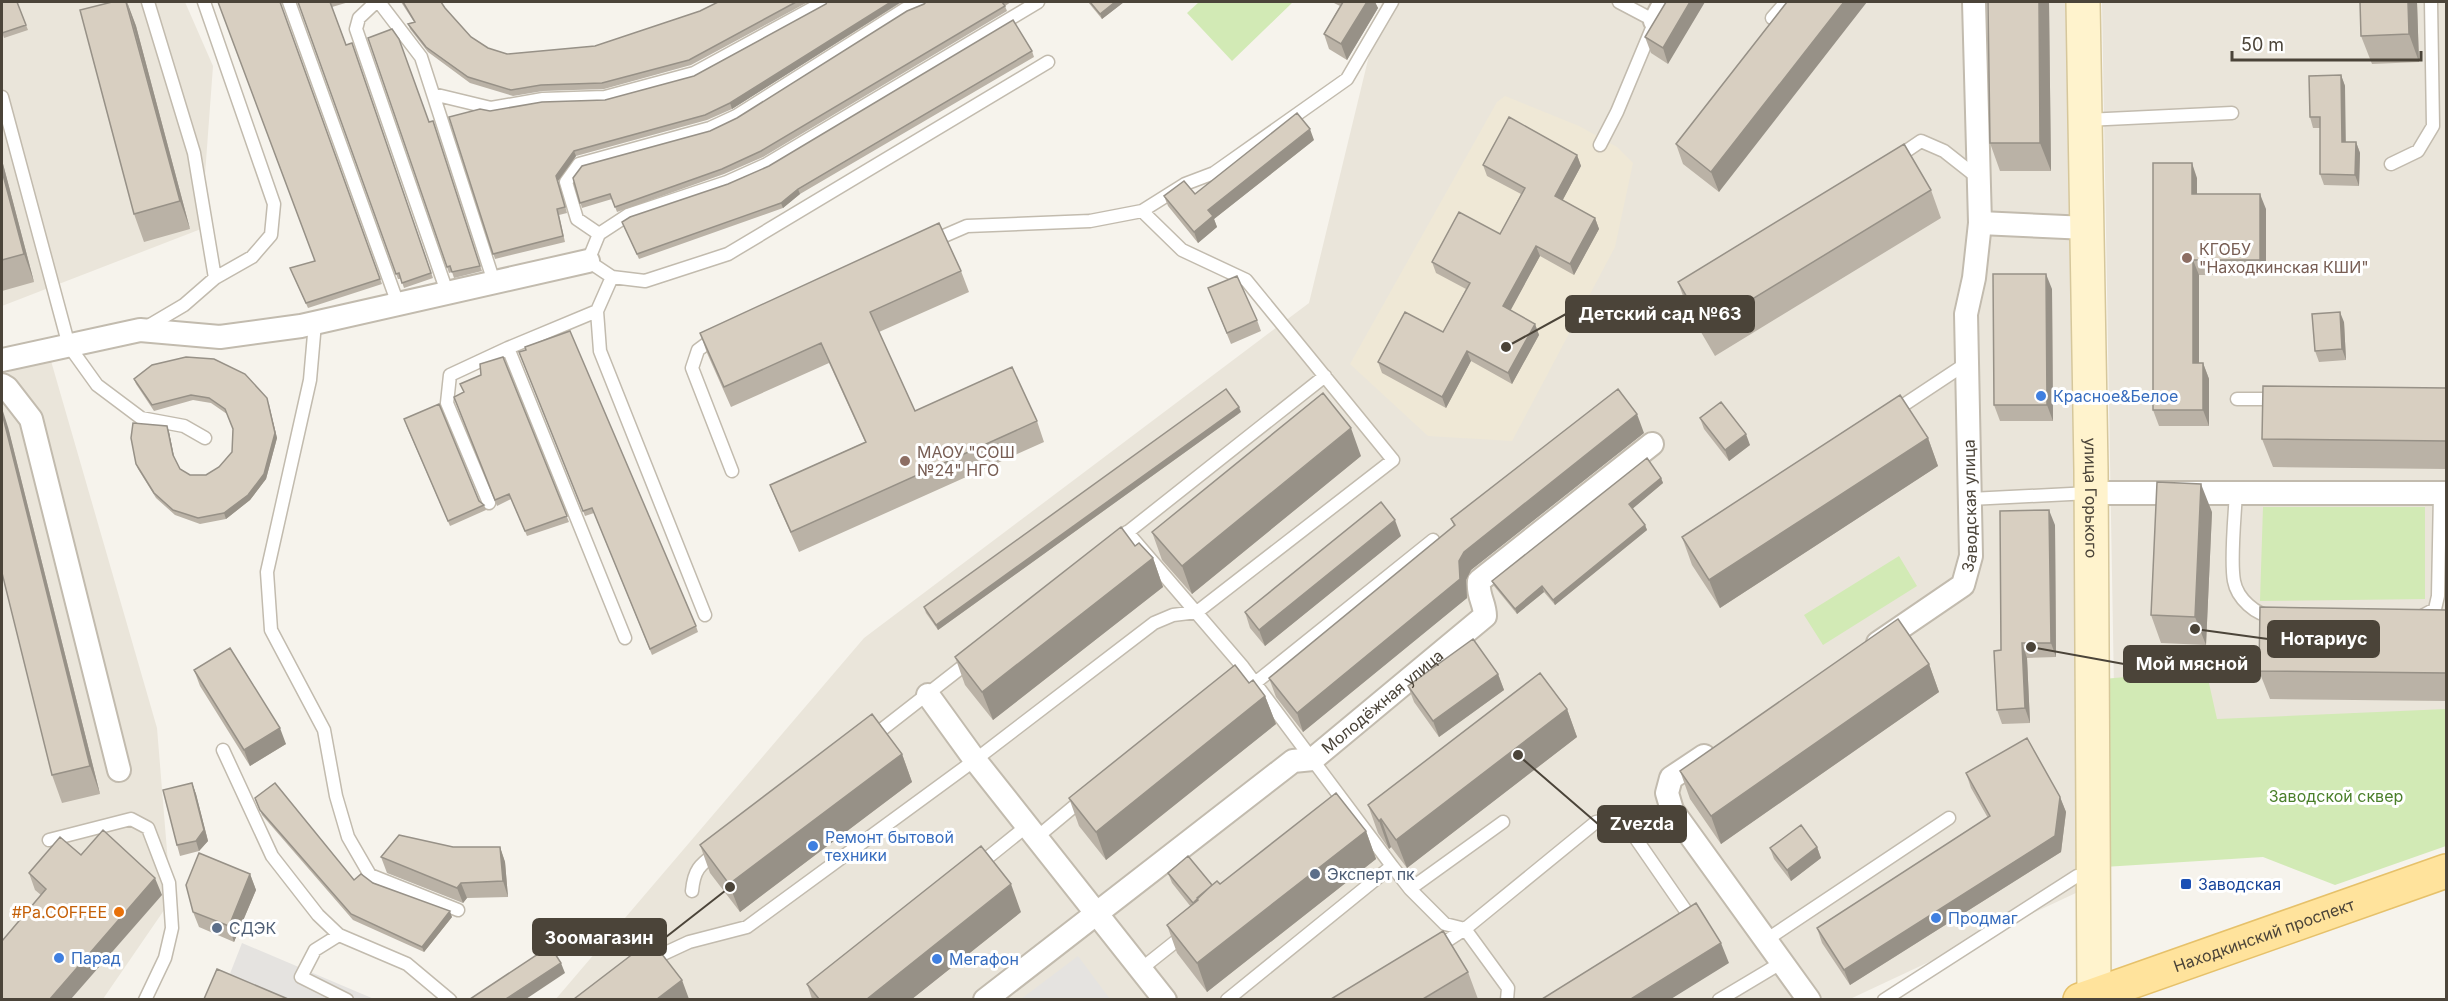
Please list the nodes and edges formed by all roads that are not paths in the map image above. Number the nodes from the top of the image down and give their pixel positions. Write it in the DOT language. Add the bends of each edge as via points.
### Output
graph roads {
  1 [pos="148,2"];
  2 [pos="204,2"];
  3 [pos="289,2"];
  4 [pos="378,2"];
  5 [pos="824,2"];
  6 [pos="922,2"];
  7 [pos="1038,2"];
  8 [pos="1392,2"];
  9 [pos="1619,2"];
  10 [pos="1786,2"];
  11 [pos="1974,2"];
  12 [pos="2083,2"];
  13 [pos="2431,2"];
  14 [pos="1660,11"];
  15 [pos="1772,18"];
  16 [pos="1048,62"];
  17 [pos="433,94"];
  18 [pos="2,97"];
  19 [pos="2232,112"];
  20 [pos="2085,120"];
  21 [pos="1599,145"];
  22 [pos="2391,164"];
  23 [pos="1881,167"];
  24 [pos="1977,177"];
  25 [pos="1142,211"];
  26 [pos="1980,223"];
  27 [pos="2087,228"];
  28 [pos="599,234"];
  29 [pos="913,249"];
  30 [pos="588,261"];
  31 [pos="612,277"];
  32 [pos="215,278"];
  33 [pos="494,282"];
  34 [pos="447,292"];
  35 [pos="398,304"];
  36 [pos="597,311"];
  37 [pos="315,323"];
  38 [pos="729,328"];
  39 [pos="140,330"];
  40 [pos="69,346"];
  41 [pos="508,348"];
  42 [pos="2,360"];
  43 [pos="1967,363"];
  44 [pos="1325,376"];
  45 [pos="2,385"];
  46 [pos="2237,399"];
  47 [pos="2295,399"];
  48 [pos="1879,421"];
  49 [pos="205,438"];
  50 [pos="1652,444"];
  51 [pos="732,471"];
  52 [pos="2235,492"];
  53 [pos="2091,493"];
  54 [pos="2444,493"];
  55 [pos="1970,499"];
  56 [pos="489,503"];
  57 [pos="1127,532"];
  58 [pos="1433,540"];
  59 [pos="1100,555"];
  60 [pos="1197,612"];
  61 [pos="705,615"];
  62 [pos="2288,616"];
  63 [pos="2412,617"];
  64 [pos="625,638"];
  65 [pos="982,651"];
  66 [pos="1857,656"];
  67 [pos="1255,683"];
  68 [pos="928,695"];
  69 [pos="862,744"];
  70 [pos="1720,746"];
  71 [pos="223,750"];
  72 [pos="1313,759"];
  73 [pos="975,760"];
  74 [pos="119,771"];
  75 [pos="1090,793"];
  76 [pos="1949,818"];
  77 [pos="1503,822"];
  78 [pos="1032,832"];
  79 [pos="49,840"];
  80 [pos="731,842"];
  81 [pos="1392,866"];
  82 [pos="2446,871"];
  83 [pos="2077,876"];
  84 [pos="964,877"];
  85 [pos="1410,889"];
  86 [pos="692,891"];
  87 [pos="458,910"];
  88 [pos="1096,912"];
  89 [pos="1688,914"];
  90 [pos="1197,924"];
  91 [pos="1465,929"];
  92 [pos="339,935"];
  93 [pos="1766,940"];
  94 [pos="1427,954"];
  95 [pos="1781,963"];
  96 [pos="640,967"];
  97 [pos="1141,969"];
  98 [pos="2087,997"];
  99 [pos="145,999"];
  100 [pos="347,999"];
  101 [pos="450,999"];
  102 [pos="985,999"];
  103 [pos="1165,999"];
  104 [pos="1227,999"];
  105 [pos="1507,999"];
  106 [pos="1719,999"];
  107 [pos="1809,999"];
  108 [pos="1884,999"];
  1 -- 32 [label="lane" via="194,153"];
  2 -- 32 [label="lane" via="274,204 271,235 252,257"];
  3 -- 35 [label="lane"];
  4 -- 17 [label="lane" via="421,57"];
  4 -- 34 [label="lane" via="359,18 356,29"];
  5 -- 17 [label="lane" via="694,73 605,97 543,99 491,108"];
  6 -- 28 [label="lane" via="736,116 710,128 579,164 566,182 577,219"];
  7 -- 28 [label="lane" via="767,164 727,182 628,215"];
  8 -- 25 [label="lane" via="1347,79 1214,173 1185,184"];
  9 -- 14 [label="lane"];
  10 -- 15 [label="lane"];
  11 -- 24 [label="street, Заводская улица"];
  12 -- 20 [label="main road, улица Горького"];
  13 -- 22 [label="lane" via="2433,126 2418,151"];
  14 -- 21 [label="lane"];
  16 -- 31 [label="lane" via="728,254 645,281"];
  17 -- 33 [label="lane"];
  18 -- 40 [label="lane"];
  19 -- 20 [label="lane"];
  20 -- 27 [label="main road, улица Горького"];
  23 -- 24 [label="lane" via="1921,141 1944,151"];
  24 -- 26 [label="street, Заводская улица"];
  25 -- 29 [label="lane" via="1090,221 967,226"];
  25 -- 44 [label="lane" via="1182,250 1246,280"];
  26 -- 27 [label="street"];
  26 -- 43 [label="street, Заводская улица" via="1966,314"];
  27 -- 53 [label="main road, улица Горького"];
  28 -- 30 [label="lane"];
  30 -- 31 [label="lane"];
  30 -- 33 [label="street"];
  31 -- 36 [label="lane"];
  32 -- 39 [label="lane" via="184,305"];
  33 -- 34 [label="street"];
  34 -- 35 [label="street"];
  35 -- 37 [label="street"];
  36 -- 41 [label="lane"];
  36 -- 61 [label="lane" via="600,351"];
  37 -- 39 [label="street" via="220,337"];
  37 -- 87 [label="lane" via="310,380 267,572 271,630 324,730 348,837 370,875"];
  38 -- 51 [label="lane" via="698,350 692,368"];
  39 -- 40 [label="street"];
  40 -- 42 [label="street"];
  40 -- 49 [label="lane" via="97,385 141,418 184,426"];
  41 -- 56 [label="lane" via="450,375 447,403"];
  41 -- 64 [label="lane"];
  43 -- 48 [label="lane"];
  43 -- 55 [label="street, Заводская улица"];
  44 -- 57 [label="lane"];
  44 -- 60 [label="lane" via="1393,460"];
  45 -- 74 [label="street" via="31,419"];
  46 -- 47 [label="lane"];
  50 -- 72 [label="street, Молодёжная улица" via="1479,581 1485,616"];
  52 -- 53 [label="street"];
  52 -- 54 [label="street"];
  52 -- 62 [label="lane" via="2234,582 2249,606 2265,616"];
  53 -- 55 [label="lane"];
  53 -- 98 [label="main road, улица Горького"];
  54 -- 63 [label="lane" via="2435,609 2424,617"];
  55 -- 66 [label="street, Заводская улица" via="1971,556 1963,585"];
  57 -- 59 [label="lane"];
  57 -- 60 [label="lane"];
  58 -- 67 [label="lane"];
  60 -- 67 [label="lane" via="1238,671"];
  60 -- 73 [label="lane" via="1173,615 1154,623"];
  65 -- 68 [label="lane"];
  67 -- 72 [label="lane"];
  68 -- 69 [label="lane"];
  68 -- 73 [label="street"];
  70 -- 93 [label="street" via="1671,778 1667,793 1672,810"];
  71 -- 92 [label="lane" via="272,856 318,915"];
  72 -- 81 [label="lane" via="1340,808"];
  72 -- 88 [label="street, Молодёжная улица" via="1293,762"];
  73 -- 78 [label="street"];
  73 -- 96 [label="lane" via="747,927 689,942"];
  75 -- 78 [label="lane"];
  76 -- 93 [label="lane"];
  77 -- 85 [label="lane"];
  78 -- 84 [label="lane"];
  78 -- 88 [label="street"];
  79 -- 99 [label="lane" via="131,819 148,828 169,883 172,928 165,958"];
  80 -- 86 [label="lane" via="694,874"];
  81 -- 85 [label="lane"];
  81 -- 104 [label="lane"];
  82 -- 98 [label="main road, Находкинский проспект"];
  83 -- 108 [label="lane"];
  85 -- 91 [label="lane" via="1445,924"];
  88 -- 97 [label="street"];
  88 -- 102 [label="street, Молодёжная улица"];
  89 -- 91 [label="lane" via="1621,817 1596,822"];
  90 -- 97 [label="lane"];
  91 -- 94 [label="lane"];
  91 -- 105 [label="lane" via="1508,988"];
  92 -- 100 [label="lane" via="315,950 302,977"];
  92 -- 101 [label="lane" via="406,964"];
  93 -- 95 [label="street"];
  95 -- 106 [label="lane"];
  95 -- 107 [label="street"];
  97 -- 103 [label="street"];
}
